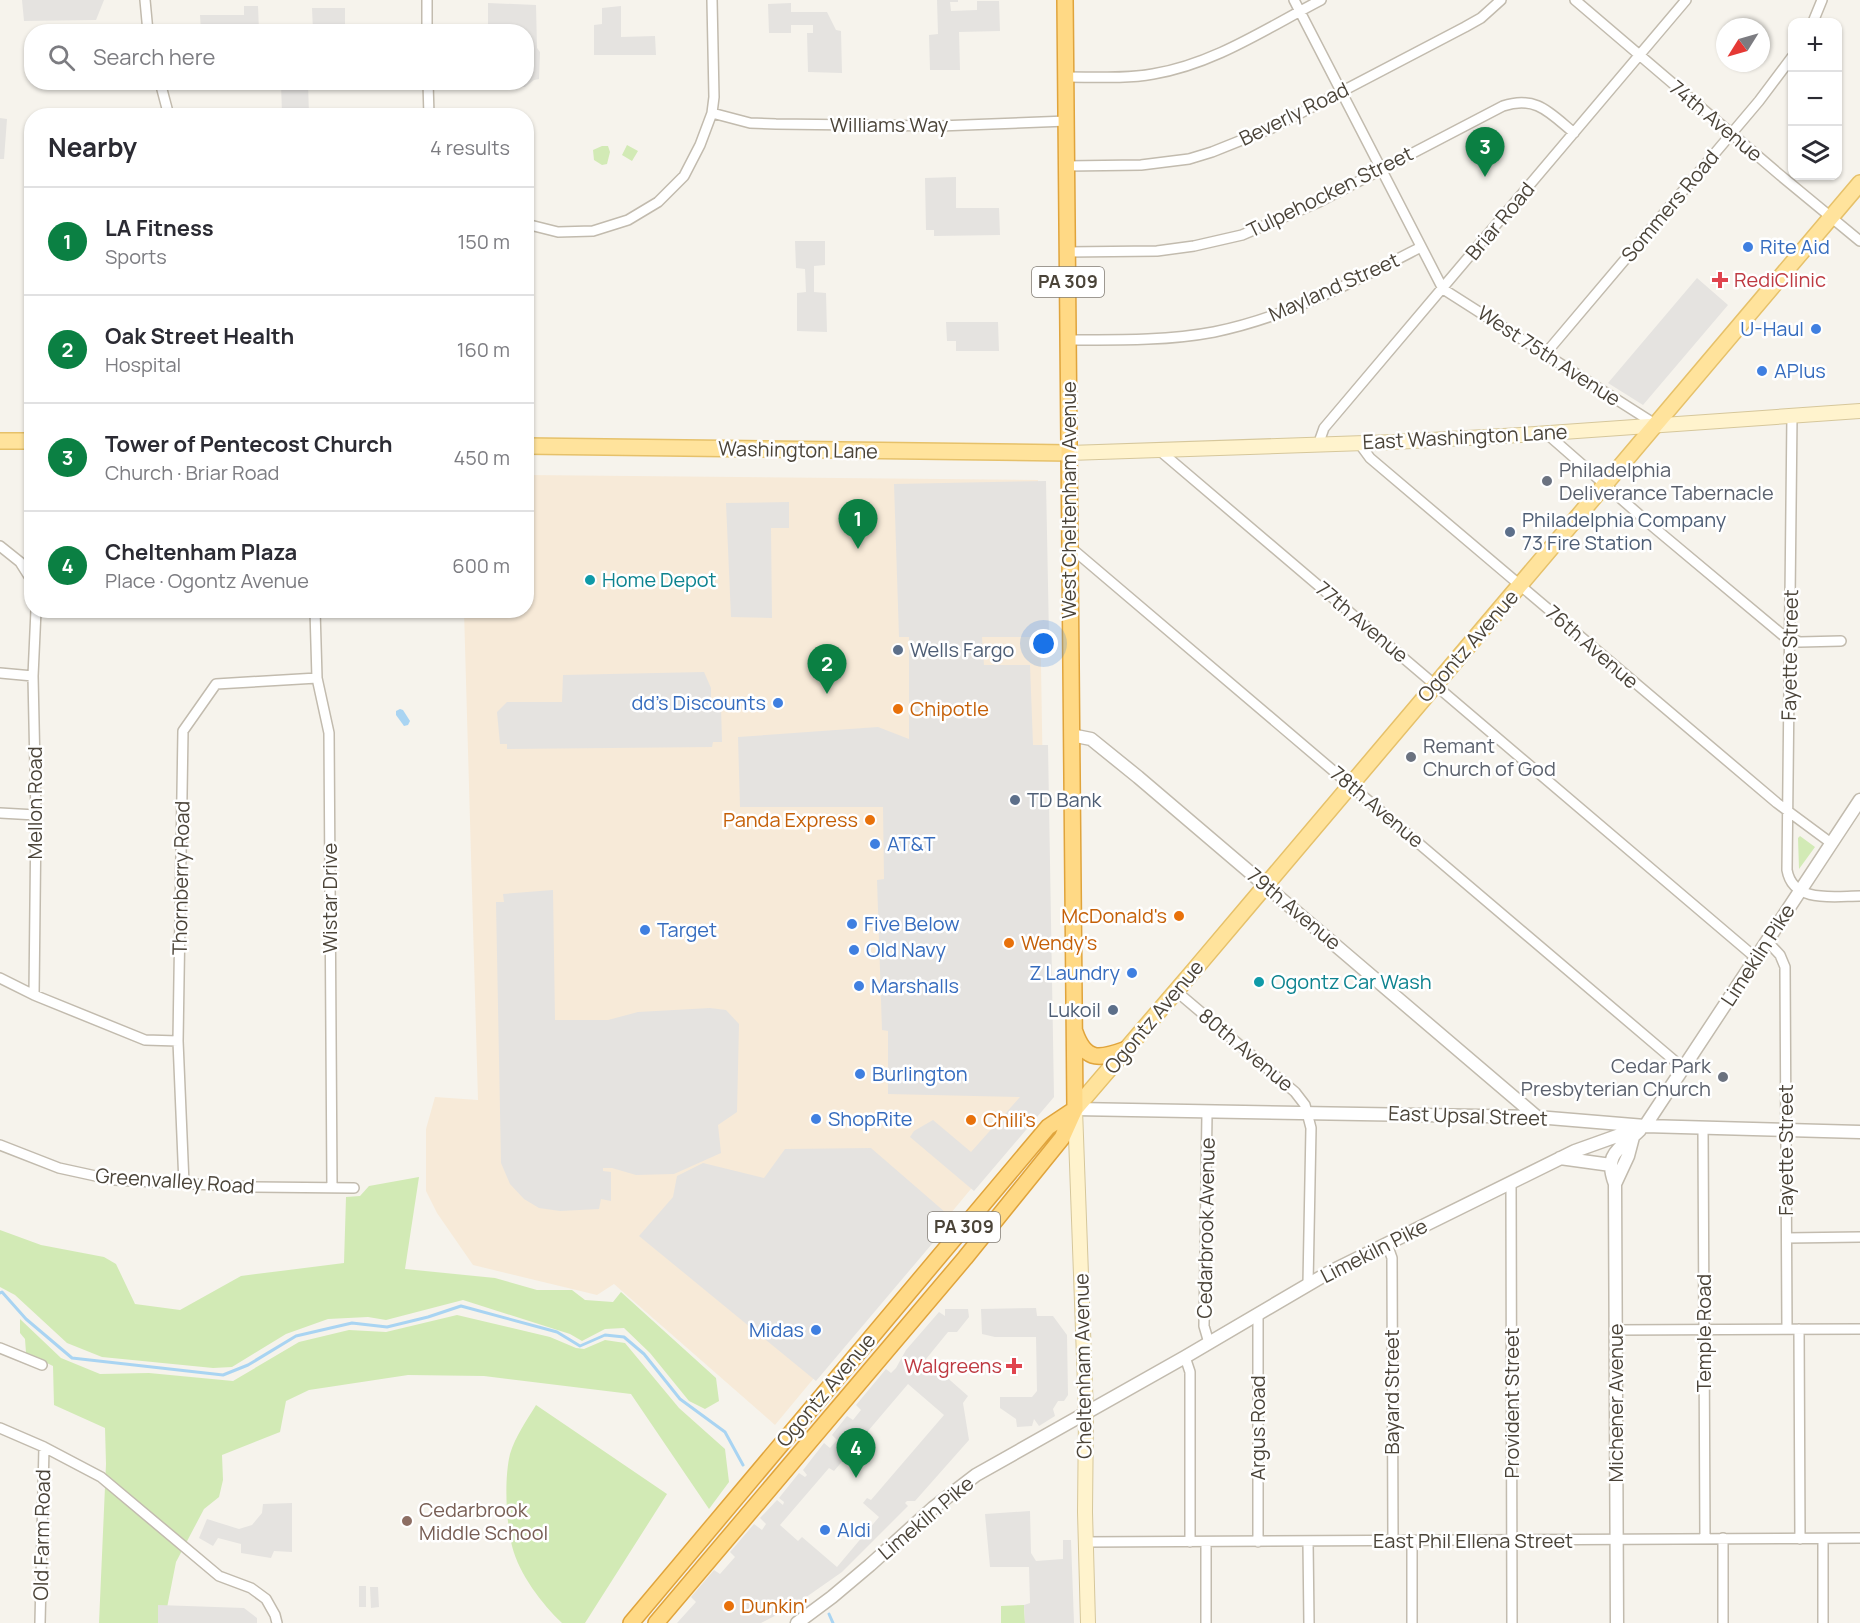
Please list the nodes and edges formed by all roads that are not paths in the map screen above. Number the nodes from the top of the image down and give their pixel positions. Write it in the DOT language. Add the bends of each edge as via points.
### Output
graph roads {
  1 [pos="145,0"];
  2 [pos="427,0"];
  3 [pos="712,0"];
  4 [pos="1065,0"];
  5 [pos="1293,0"];
  6 [pos="1321,0"];
  7 [pos="1501,0"];
  8 [pos="1575,0"];
  9 [pos="1686,0"];
  10 [pos="1822,0"];
  11 [pos="1299,11"];
  12 [pos="1815,18"];
  13 [pos="147,24"];
  14 [pos="427,24"];
  15 [pos="1640,55"];
  16 [pos="1788,63"];
  17 [pos="1066,77"];
  18 [pos="162,90"];
  19 [pos="428,90"];
  20 [pos="1341,92"];
  21 [pos="167,108"];
  22 [pos="429,108"];
  23 [pos="712,113"];
  24 [pos="1067,121"];
  25 [pos="1574,133"];
  26 [pos="1731,134"];
  27 [pos="1067,166"];
  28 [pos="1381,169"];
  29 [pos="1860,183"];
  30 [pos="1831,216"];
  31 [pos="534,227"];
  32 [pos="1860,241"];
  33 [pos="1421,247"];
  34 [pos="1067,252"];
  35 [pos="1443,289"];
  36 [pos="1068,340"];
  37 [pos="1546,353"];
  38 [pos="1860,411"];
  39 [pos="1792,416"];
  40 [pos="1655,424"];
  41 [pos="1546,433"];
  42 [pos="0,441"];
  43 [pos="24,441"];
  44 [pos="1359,443"];
  45 [pos="1318,445"];
  46 [pos="534,446"];
  47 [pos="1159,450"];
  48 [pos="1069,453"];
  49 [pos="1604,484"];
  50 [pos="0,546"];
  51 [pos="1070,547"];
  52 [pos="24,568"];
  53 [pos="1521,585"];
  54 [pos="36,618"];
  55 [pos="315,618"];
  56 [pos="1789,639"];
  57 [pos="1841,641"];
  58 [pos="0,673"];
  59 [pos="33,676"];
  60 [pos="317,678"];
  61 [pos="1436,684"];
  62 [pos="1071,735"];
  63 [pos="1351,784"];
  64 [pos="1860,800"];
  65 [pos="1786,811"];
  66 [pos="0,813"];
  67 [pos="36,815"];
  68 [pos="1831,843"];
  69 [pos="1266,885"];
  70 [pos="1800,891"];
  71 [pos="1860,896"];
  72 [pos="1767,941"];
  73 [pos="1756,958"];
  74 [pos="0,978"];
  75 [pos="1176,991"];
  76 [pos="34,995"];
  77 [pos="1075,1032"];
  78 [pos="178,1041"];
  79 [pos="1127,1049"];
  80 [pos="1683,1068"];
  81 [pos="1075,1109"];
  82 [pos="1208,1113"];
  83 [pos="1309,1114"];
  84 [pos="1537,1117"];
  85 [pos="1645,1126"];
  86 [pos="1703,1128"];
  87 [pos="1786,1131"];
  88 [pos="1860,1132"];
  89 [pos="1633,1137"];
  90 [pos="0,1145"];
  91 [pos="1560,1158"];
  92 [pos="1611,1166"];
  93 [pos="1511,1182"];
  94 [pos="184,1184"];
  95 [pos="1616,1184"];
  96 [pos="332,1187"];
  97 [pos="354,1188"];
  98 [pos="1787,1238"];
  99 [pos="1860,1238"];
  100 [pos="1387,1244"];
  101 [pos="1308,1284"];
  102 [pos="1258,1314"];
  103 [pos="1787,1329"];
  104 [pos="1799,1329"];
  105 [pos="1860,1329"];
  106 [pos="1616,1330"];
  107 [pos="1704,1330"];
  108 [pos="1209,1343"];
  109 [pos="0,1348"];
  110 [pos="1185,1357"];
  111 [pos="42,1365"];
  112 [pos="1086,1413"];
  113 [pos="0,1428"];
  114 [pos="44,1447"];
  115 [pos="1705,1538"];
  116 [pos="1723,1538"];
  117 [pos="1860,1538"];
  118 [pos="1800,1539"];
  119 [pos="1822,1539"];
  120 [pos="1617,1540"];
  121 [pos="1393,1541"];
  122 [pos="1412,1541"];
  123 [pos="1512,1541"];
  124 [pos="1086,1542"];
  125 [pos="1190,1542"];
  126 [pos="1206,1542"];
  127 [pos="1258,1542"];
  128 [pos="1308,1542"];
  129 [pos="40,1623"];
  130 [pos="277,1623"];
  131 [pos="631,1623"];
  132 [pos="656,1623"];
  133 [pos="797,1623"];
  134 [pos="1088,1623"];
  135 [pos="1206,1623"];
  136 [pos="1309,1623"];
  137 [pos="1412,1623"];
  138 [pos="1512,1623"];
  139 [pos="1617,1623"];
  140 [pos="1723,1623"];
  141 [pos="1823,1623"];
  1 -- 13 [label="street"];
  2 -- 14 [label="street"];
  3 -- 23 [label="street"];
  4 -- 17 [label="highway, West Cheltenham Avenue / PA 309"];
  5 -- 11 [label="street"];
  6 -- 11 [label="street"];
  7 -- 20 [label="street, Beverly Road" via="1481,18"];
  8 -- 15 [label="street, 74th Avenue"];
  9 -- 15 [label="street, Briar Road"];
  10 -- 12 [label="street"];
  11 -- 17 [label="street" via="1211,58 1172,71 1138,76"];
  11 -- 20 [label="street"];
  15 -- 25 [label="street, Briar Road"];
  15 -- 26 [label="street, 74th Avenue"];
  16 -- 26 [label="street, Sommers Road"];
  17 -- 24 [label="highway, West Cheltenham Avenue / PA 309"];
  18 -- 21 [label="street"];
  19 -- 22 [label="street"];
  20 -- 27 [label="street, Beverly Road" via="1272,128 1190,159 1141,165"];
  20 -- 28 [label="street"];
  23 -- 24 [label="street, Williams Way" via="750,123 776,124 939,126"];
  23 -- 31 [label="street" via="684,176 658,202 628,220 593,231 558,232"];
  24 -- 27 [label="highway, West Cheltenham Avenue / PA 309"];
  25 -- 28 [label="street, Tulpehocken Street" via="1536,104 1514,102"];
  25 -- 35 [label="street, Briar Road"];
  26 -- 30 [label="street, 74th Avenue"];
  26 -- 37 [label="street, Sommers Road"];
  27 -- 34 [label="highway, West Cheltenham Avenue / PA 309"];
  28 -- 33 [label="street"];
  28 -- 34 [label="street, Tulpehocken Street" via="1242,235 1157,250"];
  29 -- 30 [label="main road, Ogontz Avenue"];
  30 -- 32 [label="street, 74th Avenue"];
  30 -- 40 [label="main road, Ogontz Avenue"];
  33 -- 35 [label="street"];
  33 -- 36 [label="street, Mayland Street" via="1306,304 1238,326 1153,339"];
  34 -- 36 [label="highway, West Cheltenham Avenue / PA 309"];
  35 -- 37 [label="street, West 75th Avenue"];
  35 -- 45 [label="street, Briar Road" via="1324,428"];
  36 -- 48 [label="highway, West Cheltenham Avenue / PA 309"];
  37 -- 40 [label="street, West 75th Avenue"];
  38 -- 39 [label="main road, East Washington Lane"];
  39 -- 40 [label="main road, East Washington Lane"];
  39 -- 56 [label="street, Fayette Street"];
  40 -- 41 [label="main road, East Washington Lane"];
  40 -- 49 [label="main road, Ogontz Avenue"];
  41 -- 44 [label="main road, East Washington Lane"];
  41 -- 49 [label="street"];
  42 -- 43 [label="main road"];
  44 -- 45 [label="main road, East Washington Lane"];
  44 -- 53 [label="street, 76th Avenue" via="1370,458"];
  45 -- 47 [label="main road, East Washington Lane"];
  46 -- 48 [label="main road, Washington Lane"];
  47 -- 48 [label="main road, East Washington Lane"];
  47 -- 61 [label="street, 77th Avenue"];
  48 -- 51 [label="highway, West Cheltenham Avenue / PA 309"];
  49 -- 53 [label="main road, Ogontz Avenue"];
  49 -- 56 [label="street"];
  50 -- 52 [label="street"];
  51 -- 62 [label="highway, West Cheltenham Avenue / PA 309"];
  51 -- 63 [label="street, 78th Avenue"];
  53 -- 61 [label="main road, Ogontz Avenue"];
  53 -- 65 [label="street, 76th Avenue"];
  54 -- 59 [label="street, Mellon Road"];
  55 -- 60 [label="street, Wistar Drive"];
  56 -- 57 [label="street"];
  56 -- 65 [label="street, Fayette Street"];
  58 -- 59 [label="street"];
  59 -- 67 [label="street, Mellon Road"];
  60 -- 78 [label="street, Thornberry Road" via="216,684 183,731"];
  60 -- 96 [label="street, Wistar Drive" via="328,733"];
  61 -- 63 [label="main road, Ogontz Avenue"];
  61 -- 73 [label="street, 77th Avenue"];
  62 -- 69 [label="street, 79th Avenue" via="1091,739"];
  62 -- 77 [label="highway, West Cheltenham Avenue / PA 309"];
  63 -- 69 [label="main road, Ogontz Avenue"];
  63 -- 80 [label="street, 78th Avenue"];
  64 -- 68 [label="street, Limekiln Pike"];
  65 -- 68 [label="street, 76th Avenue"];
  65 -- 70 [label="street, Fayette Street" via="1788,875"];
  66 -- 67 [label="street"];
  67 -- 76 [label="street, Mellon Road"];
  68 -- 70 [label="street, Limekiln Pike"];
  69 -- 75 [label="main road, Ogontz Avenue"];
  69 -- 84 [label="street, 79th Avenue"];
  70 -- 71 [label="street" via="1817,896"];
  70 -- 72 [label="street, Limekiln Pike"];
  72 -- 73 [label="street, Limekiln Pike"];
  72 -- 87 [label="street, Fayette Street" via="1785,967"];
  73 -- 80 [label="street, Limekiln Pike"];
  74 -- 76 [label="street"];
  75 -- 79 [label="main road, Ogontz Avenue"];
  75 -- 83 [label="street, 80th Avenue" via="1295,1092"];
  76 -- 78 [label="street" via="145,1040"];
  77 -- 79 [label="highway" via="1083,1048 1097,1057"];
  77 -- 81 [label="highway, West Cheltenham Avenue / PA 309"];
  78 -- 94 [label="street, Thornberry Road"];
  79 -- 81 [label="main road, Ogontz Avenue"];
  80 -- 85 [label="street, Limekiln Pike"];
  81 -- 82 [label="street, East Upsal Street"];
  81 -- 112 [label="main road, Cheltenham Avenue"];
  81 -- 131 [label="highway, Ogontz Avenue / PA 309" via="1048,1127"];
  81 -- 132 [label="highway, Ogontz Avenue / PA 309" via="1062,1138 965,1258"];
  82 -- 83 [label="street, East Upsal Street"];
  82 -- 108 [label="street, Cedarbrook Avenue" via="1204,1326"];
  83 -- 84 [label="street, East Upsal Street"];
  83 -- 101 [label="street"];
  84 -- 85 [label="street, East Upsal Street"];
  85 -- 86 [label="street, East Upsal Street"];
  85 -- 89 [label="street, Michener Avenue"];
  85 -- 91 [label="street, Limekiln Pike"];
  86 -- 87 [label="street, East Upsal Street"];
  86 -- 107 [label="street, Temple Road"];
  87 -- 88 [label="street, East Upsal Street"];
  87 -- 98 [label="street, Fayette Street"];
  89 -- 92 [label="street, Michener Avenue" via="1620,1147"];
  89 -- 95 [label="street, Michener Avenue"];
  90 -- 94 [label="street, Greenvalley Road" via="59,1168 114,1180"];
  91 -- 92 [label="street"];
  91 -- 93 [label="street, Limekiln Pike"];
  92 -- 95 [label="street, Michener Avenue"];
  93 -- 100 [label="street, Limekiln Pike"];
  93 -- 123 [label="street, Provident Street"];
  94 -- 96 [label="street, Greenvalley Road"];
  95 -- 106 [label="street, Michener Avenue"];
  96 -- 97 [label="street, Greenvalley Road"];
  98 -- 99 [label="street"];
  98 -- 103 [label="street, Fayette Street"];
  100 -- 101 [label="street, Limekiln Pike"];
  100 -- 121 [label="street, Bayard Street" via="1392,1258"];
  101 -- 102 [label="street, Limekiln Pike"];
  102 -- 108 [label="street, Limekiln Pike"];
  102 -- 127 [label="street, Argus Road"];
  103 -- 104 [label="street"];
  103 -- 107 [label="street"];
  104 -- 105 [label="street"];
  104 -- 118 [label="street"];
  106 -- 107 [label="street"];
  106 -- 120 [label="street, Michener Avenue"];
  107 -- 115 [label="street, Temple Road"];
  108 -- 110 [label="street, Limekiln Pike"];
  109 -- 111 [label="street"];
  110 -- 112 [label="street, Limekiln Pike"];
  110 -- 125 [label="street" via="1190,1372"];
  112 -- 124 [label="main road, Cheltenham Avenue"];
  112 -- 133 [label="street, Limekiln Pike" via="976,1475"];
  113 -- 114 [label="street"];
  114 -- 129 [label="street, Old Farm Road"];
  114 -- 130 [label="street" via="101,1477 219,1576 251,1588 266,1599"];
  115 -- 116 [label="street, East Phil Ellena Street"];
  115 -- 120 [label="street, East Phil Ellena Street"];
  116 -- 118 [label="street, East Phil Ellena Street"];
  116 -- 140 [label="street"];
  117 -- 119 [label="street, East Phil Ellena Street"];
  118 -- 119 [label="street, East Phil Ellena Street"];
  119 -- 141 [label="street"];
  120 -- 123 [label="street, East Phil Ellena Street"];
  120 -- 139 [label="street, Michener Avenue"];
  121 -- 122 [label="street, East Phil Ellena Street"];
  121 -- 128 [label="street, East Phil Ellena Street"];
  122 -- 123 [label="street, East Phil Ellena Street"];
  122 -- 137 [label="street"];
  123 -- 138 [label="street, Provident Street"];
  124 -- 125 [label="street, East Phil Ellena Street"];
  124 -- 134 [label="main road, Cheltenham Avenue"];
  125 -- 126 [label="street, East Phil Ellena Street"];
  126 -- 127 [label="street, East Phil Ellena Street"];
  126 -- 135 [label="street"];
  127 -- 128 [label="street, East Phil Ellena Street"];
  128 -- 136 [label="street"];
}
